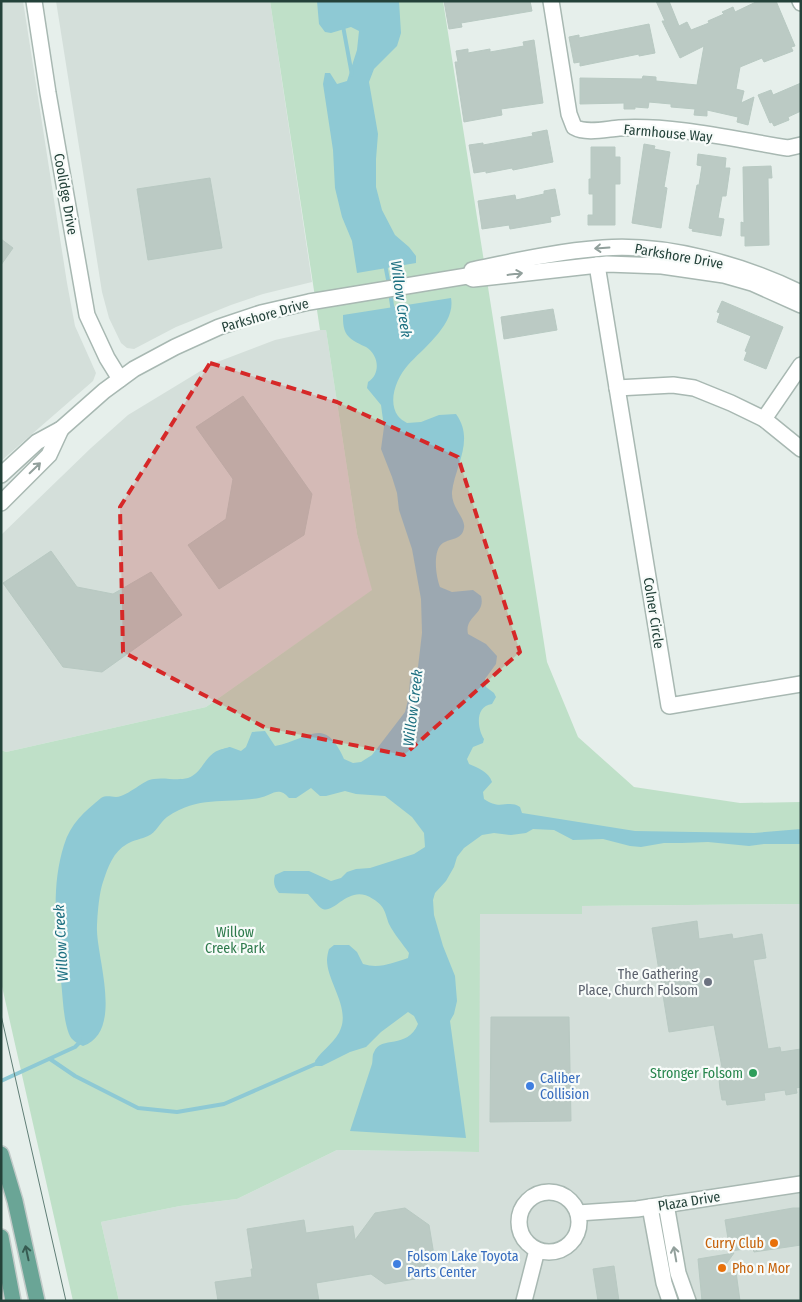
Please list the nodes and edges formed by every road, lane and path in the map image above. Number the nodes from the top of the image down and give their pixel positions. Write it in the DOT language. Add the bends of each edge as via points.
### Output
graph roads {
  1 [pos="34,1"];
  2 [pos="551,1"];
  3 [pos="801,145"];
  4 [pos="597,265"];
  5 [pos="467,276"];
  6 [pos="801,293"];
  7 [pos="801,305"];
  8 [pos="801,364"];
  9 [pos="120,379"];
  10 [pos="617,388"];
  11 [pos="764,419"];
  12 [pos="61,429"];
  13 [pos="801,449"];
  14 [pos="1,475"];
  15 [pos="1,503"];
  16 [pos="801,684"];
  17 [pos="1,1154"];
  18 [pos="801,1184"];
  19 [pos="666,1204"];
  20 [pos="650,1207"];
  21 [pos="578,1212"];
  22 [pos="1,1237"];
  23 [pos="537,1250"];
  24 [pos="13,1301"];
  25 [pos="37,1301"];
  26 [pos="524,1301"];
  27 [pos="670,1301"];
  28 [pos="688,1301"];
  1 -- 9 [label="street, Coolidge Drive" via="87,314"];
  2 -- 3 [label="street, Farmhouse Way" via="569,114 578,130 666,130 788,148"];
  5 -- 4 [label="street, Parkshore Drive, one-way" via="472,279"];
  4 -- 7 [label="street, Parkshore Drive" via="662,266 724,275"];
  4 -- 10 [label="street, Colner Circle"];
  6 -- 5 [label="street, Parkshore Drive, one-way" via="726,264 635,247 560,253 471,270"];
  5 -- 9 [label="street, Parkshore Drive" via="261,313 218,327 175,347"];
  8 -- 11 [label="street"];
  9 -- 12 [label="street, Parkshore Drive"];
  10 -- 11 [label="street" via="689,387"];
  10 -- 16 [label="street, Colner Circle" via="669,706"];
  11 -- 13 [label="street"];
  12 -- 14 [label="street, Parkshore Drive" via="37,442"];
  15 -- 12 [label="street, Parkshore Drive, one-way" via="48,454"];
  25 -- 17 [label="main road, one-way"];
  18 -- 19 [label="street, Plaza Drive"];
  19 -- 20 [label="street, Plaza Drive"];
  28 -- 19 [label="street, one-way" via="678,1273"];
  20 -- 21 [label="street, Plaza Drive"];
  20 -- 27 [label="street"];
  21 -- 23 [label="street" via="578,1232 566,1248 546,1253"];
  21 -- 23 [label="street" via="565,1197 556,1193 546,1192 528,1200 518,1218 519,1228 525,1241"];
  22 -- 24 [label="main road"];
  23 -- 26 [label="street"];
}
